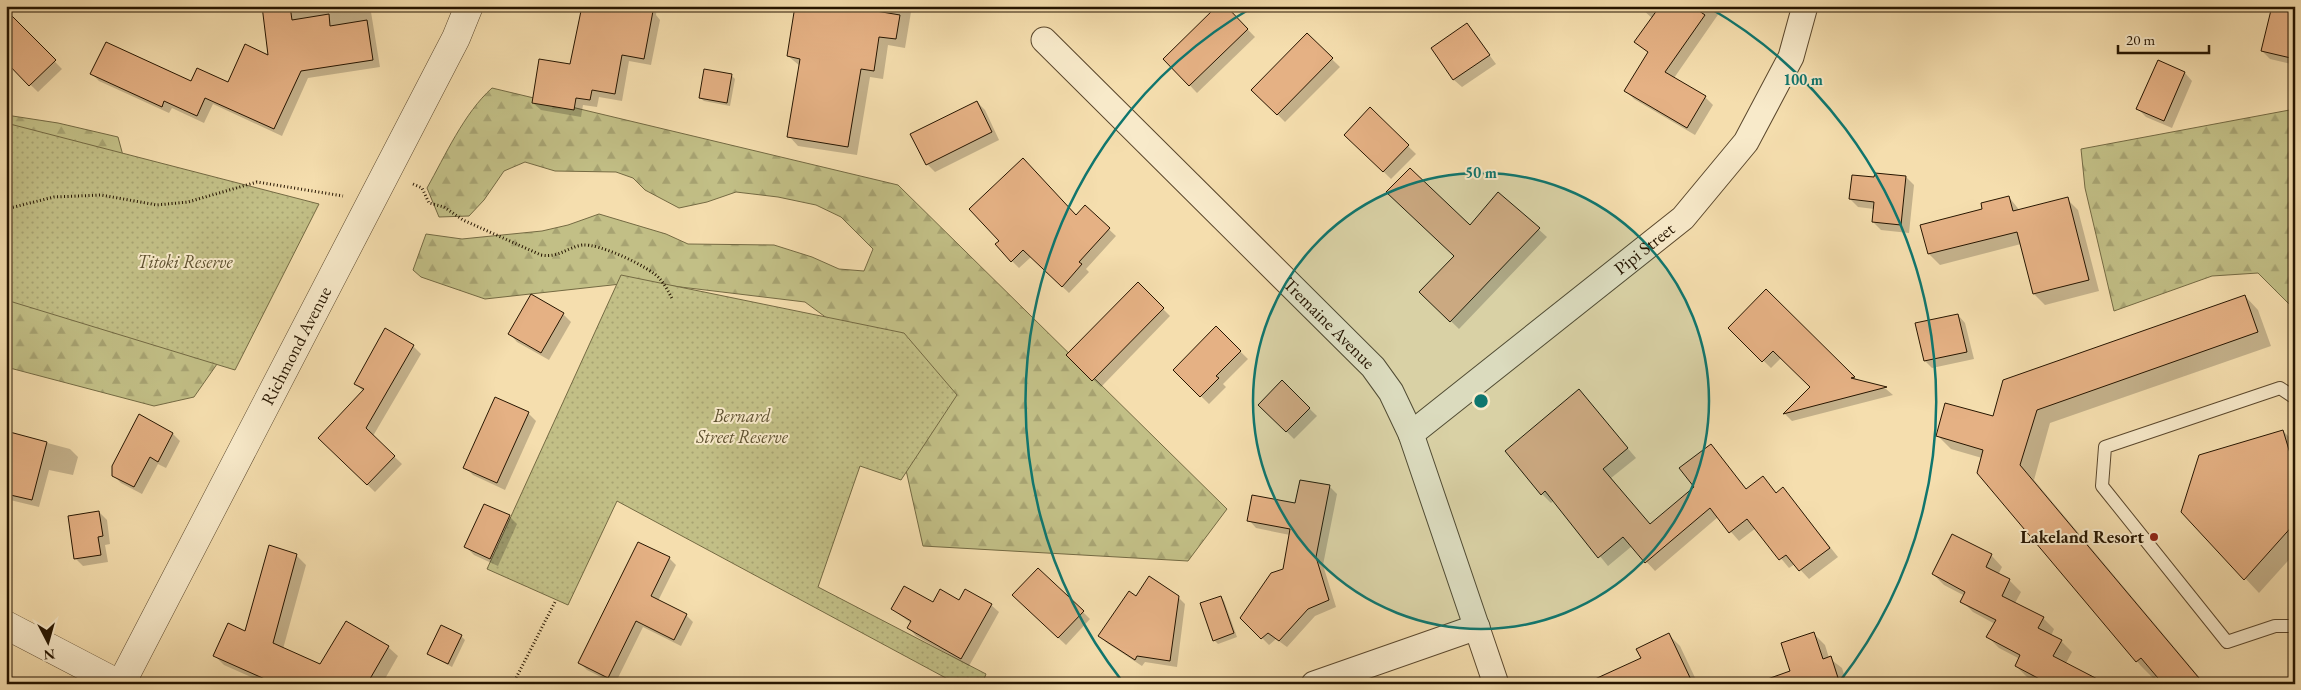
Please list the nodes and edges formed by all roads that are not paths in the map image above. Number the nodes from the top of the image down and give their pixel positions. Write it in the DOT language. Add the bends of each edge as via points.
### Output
graph roads {
  1 [pos="469,6"];
  2 [pos="1805,6"];
  3 [pos="1044,40"];
  4 [pos="2295,398"];
  5 [pos="1411,434"];
  6 [pos="6,625"];
  7 [pos="2295,626"];
  8 [pos="1477,627"];
  9 [pos="120,684"];
  10 [pos="1314,684"];
  11 [pos="1496,684"];
  1 -- 9 [label="street, Richmond Avenue" via="452,46"];
  2 -- 5 [label="street, Pipi Street" via="1791,57 1746,142 1683,218"];
  3 -- 5 [label="street, Tremaine Avenue" via="1373,367 1391,392"];
  4 -- 7 [label="lane" via="2280,388 2105,448 2102,486 2227,642 2275,626"];
  5 -- 8 [label="street, Tremaine Avenue"];
  6 -- 9 [label="street"];
  8 -- 10 [label="street"];
  8 -- 11 [label="street, Tremaine Avenue"];
}
